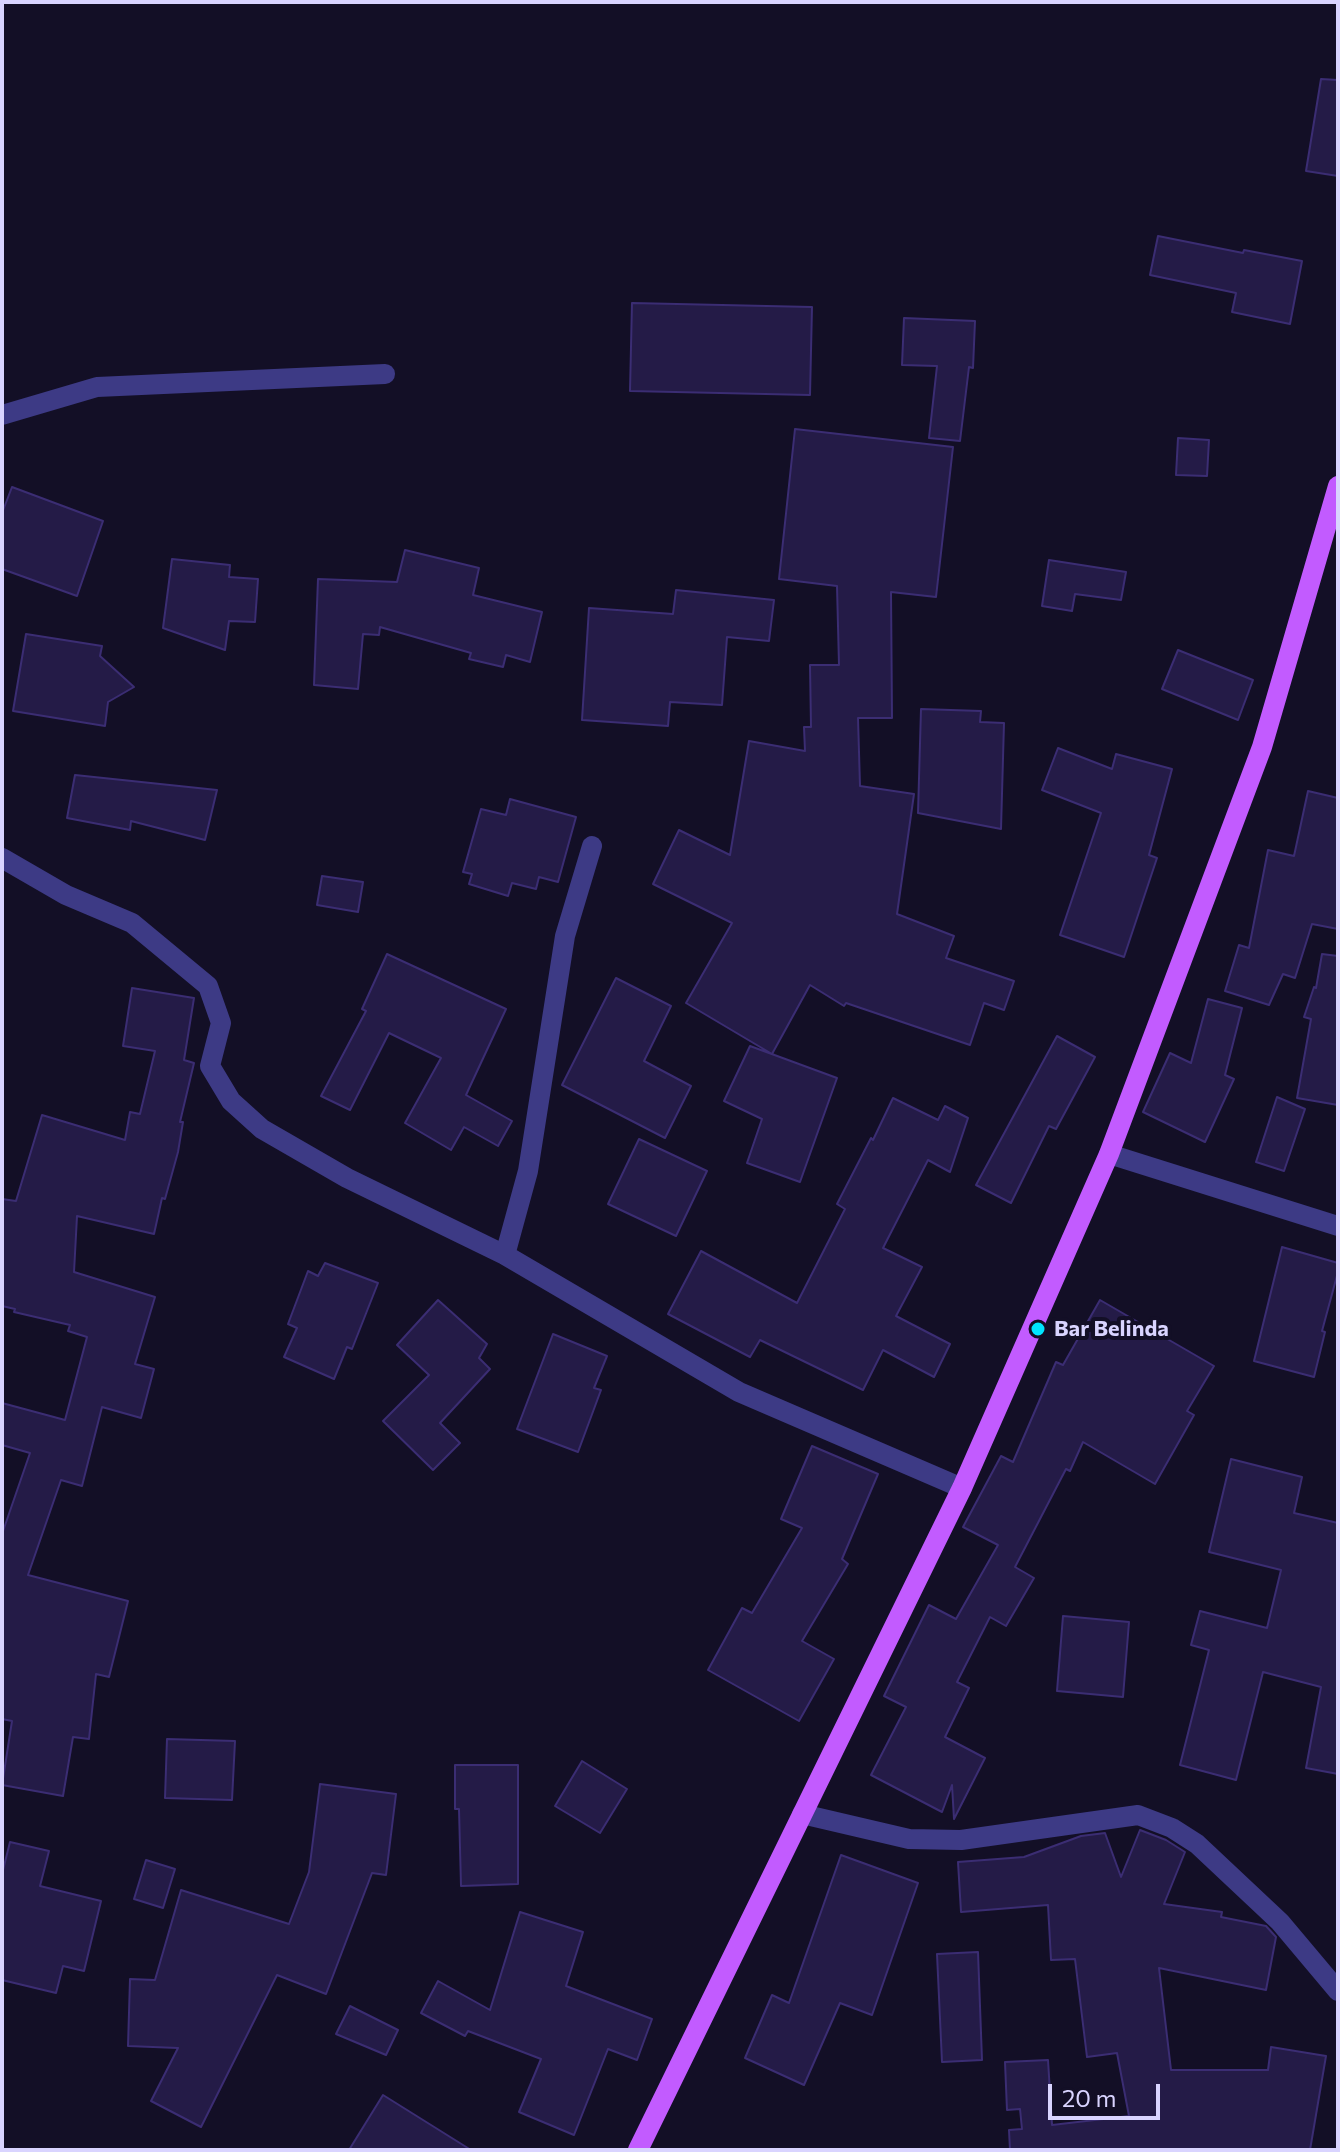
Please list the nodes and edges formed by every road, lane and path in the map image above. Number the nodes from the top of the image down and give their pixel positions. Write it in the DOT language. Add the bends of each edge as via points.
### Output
graph roads {
  1 [pos="385,374"];
  2 [pos="2,415"];
  3 [pos="1338,486"];
  4 [pos="592,846"];
  5 [pos="2,858"];
  6 [pos="1109,1154"];
  7 [pos="1338,1226"];
  8 [pos="505,1255"];
  9 [pos="962,1488"];
  10 [pos="802,1814"];
  11 [pos="1338,1991"];
  12 [pos="638,2150"];
  1 -- 2 [label="street" via="97,387"];
  3 -- 6 [label="main road" via="1262,747"];
  4 -- 8 [label="street" via="565,936 528,1171"];
  5 -- 8 [label="street" via="66,895 132,923 208,986 221,1023 210,1066 231,1101 262,1129 347,1178"];
  6 -- 7 [label="street"];
  6 -- 9 [label="main road"];
  8 -- 9 [label="street" via="739,1392"];
  9 -- 10 [label="main road"];
  10 -- 11 [label="street" via="909,1839 961,1840 1138,1815 1197,1844 1280,1922"];
  10 -- 12 [label="main road"];
}
